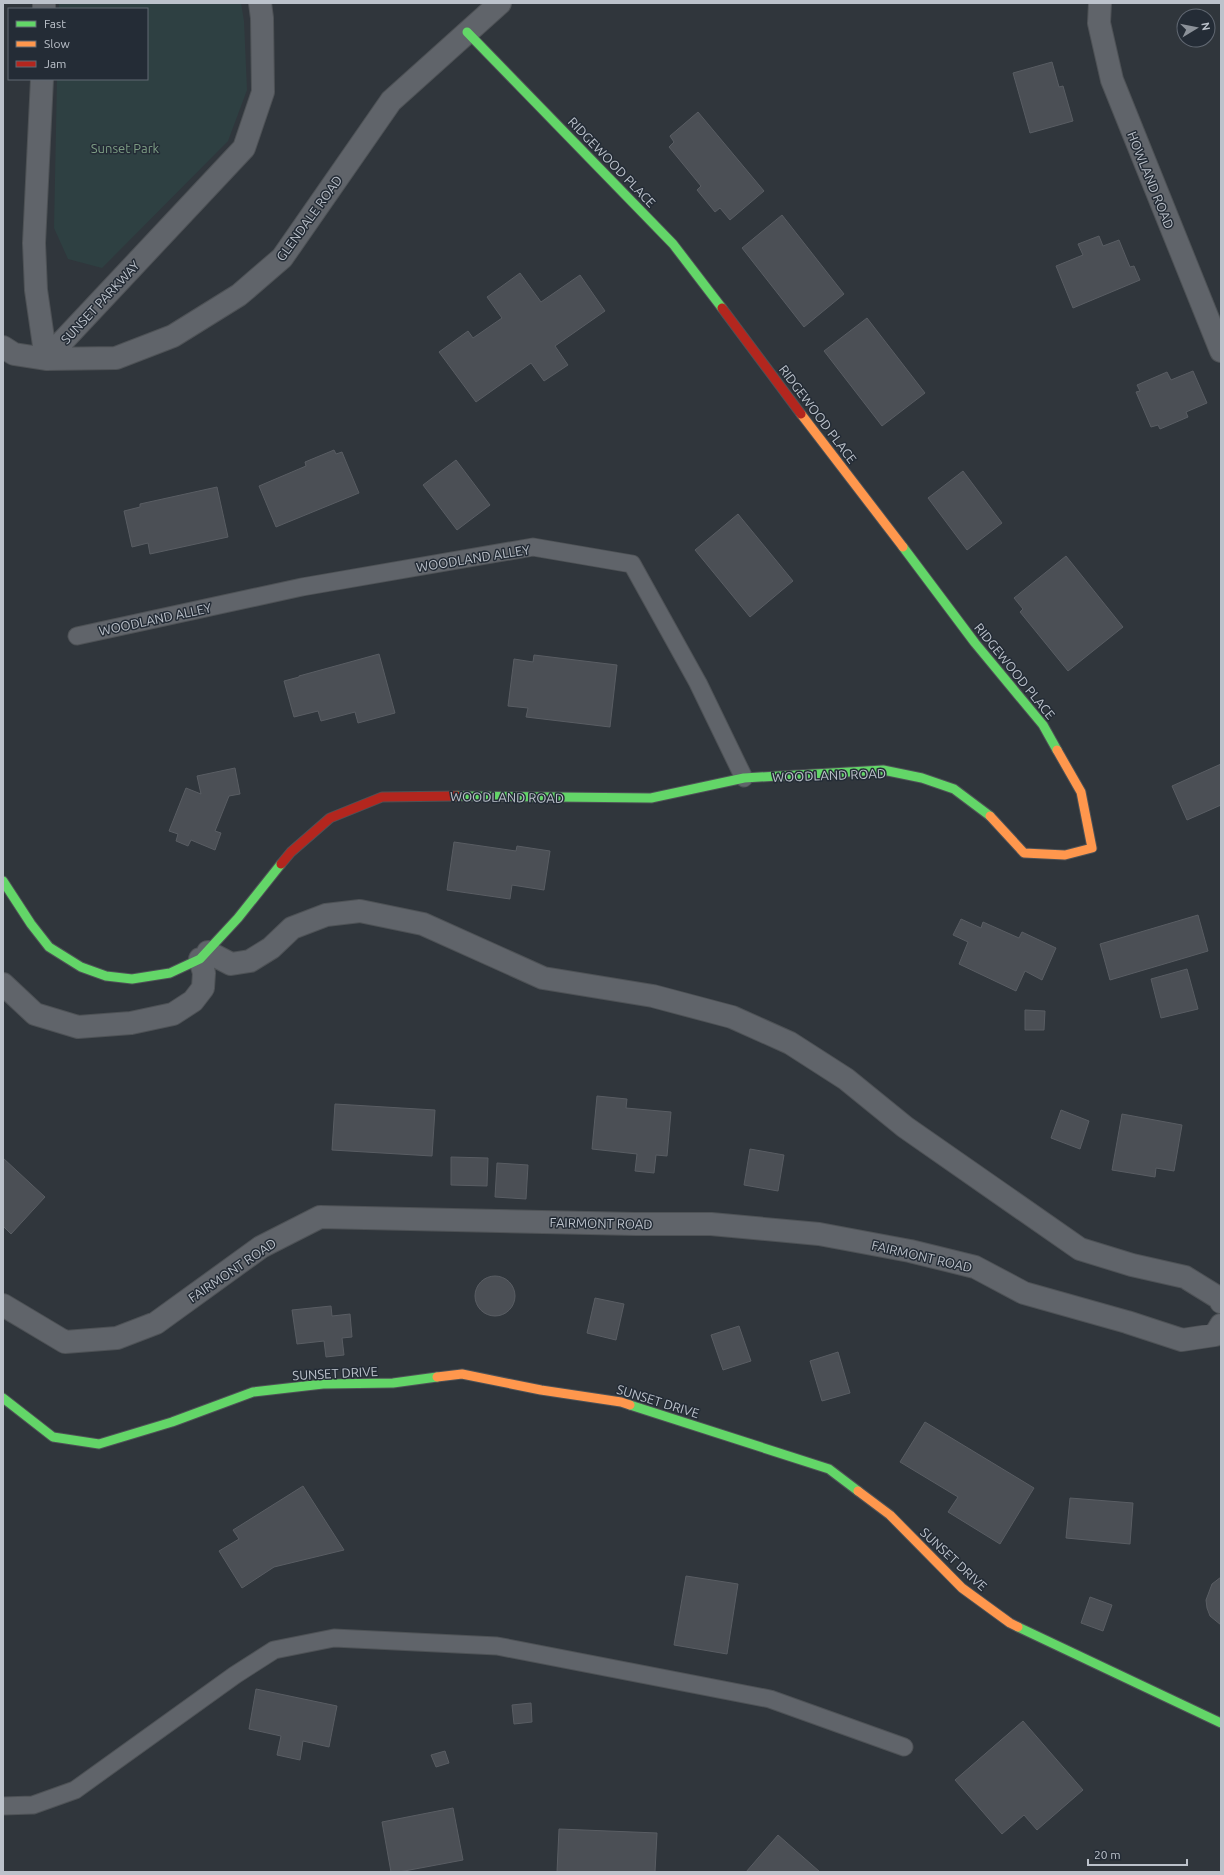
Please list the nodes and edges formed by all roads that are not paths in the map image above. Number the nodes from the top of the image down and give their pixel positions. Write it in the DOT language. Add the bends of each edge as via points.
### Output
graph roads {
  1 [pos="260,3"];
  2 [pos="500,3"];
  3 [pos="1100,3"];
  4 [pos="468,32"];
  5 [pos="42,80"];
  6 [pos="3,347"];
  7 [pos="1221,351"];
  8 [pos="46,359"];
  9 [pos="78,636"];
  10 [pos="744,778"];
  11 [pos="1092,848"];
  12 [pos="3,881"];
  13 [pos="204,956"];
  14 [pos="3,984"];
  15 [pos="1221,1302"];
  16 [pos="3,1305"];
  17 [pos="1221,1325"];
  18 [pos="3,1398"];
  19 [pos="1221,1723"];
  20 [pos="904,1747"];
  21 [pos="3,1806"];
  1 -- 8 [label="street, SUNSET PARKWAY" via="263,92 244,148"];
  2 -- 4 [label="street, GLENDALE ROAD"];
  3 -- 7 [label="street, HOWLAND ROAD" via="1099,23 1112,80"];
  4 -- 8 [label="street, GLENDALE ROAD" via="391,101 282,258 239,295 173,336 116,358"];
  4 -- 11 [label="street, RIDGEWOOD PLACE" via="673,244 975,643 1043,725 1081,792"];
  5 -- 8 [label="street, SUNSET PARKWAY" via="34,243 36,290"];
  6 -- 8 [label="street" via="14,354"];
  9 -- 10 [label="lane, WOODLAND ALLEY" via="302,587 533,547 632,564 698,683"];
  10 -- 11 [label="street, WOODLAND ROAD" via="883,770 922,778 954,789 996,821 1024,853 1065,855"];
  10 -- 13 [label="street, WOODLAND ROAD" via="651,798 382,797 330,818 291,852"];
  12 -- 13 [label="street, WOODLAND ROAD" via="49,947 81,967 106,976 132,979 170,973"];
  13 -- 14 [label="street" via="203,988 193,1002 173,1014 131,1023 78,1027 35,1014"];
  13 -- 15 [label="street" via="231,964 250,961 271,948 292,928 326,915 360,911 423,924 543,978 653,996 732,1017 790,1044 846,1079 905,1127 1080,1249 1132,1265 1185,1277 1219,1298"];
  16 -- 17 [label="street, FAIRMONT ROAD" via="65,1342 117,1338 156,1323 261,1247 320,1217 711,1224 820,1234 910,1251 975,1267 1024,1293 1182,1340 1215,1335"];
  18 -- 19 [label="street, SUNSET DRIVE" via="53,1437 99,1444 172,1422 253,1392 323,1384 393,1383 462,1374 541,1390 621,1402 829,1469 890,1515 962,1588 1010,1623"];
  20 -- 21 [label="lane" via="770,1699 497,1646 334,1638 274,1650 235,1674 75,1790 33,1805"];
}
